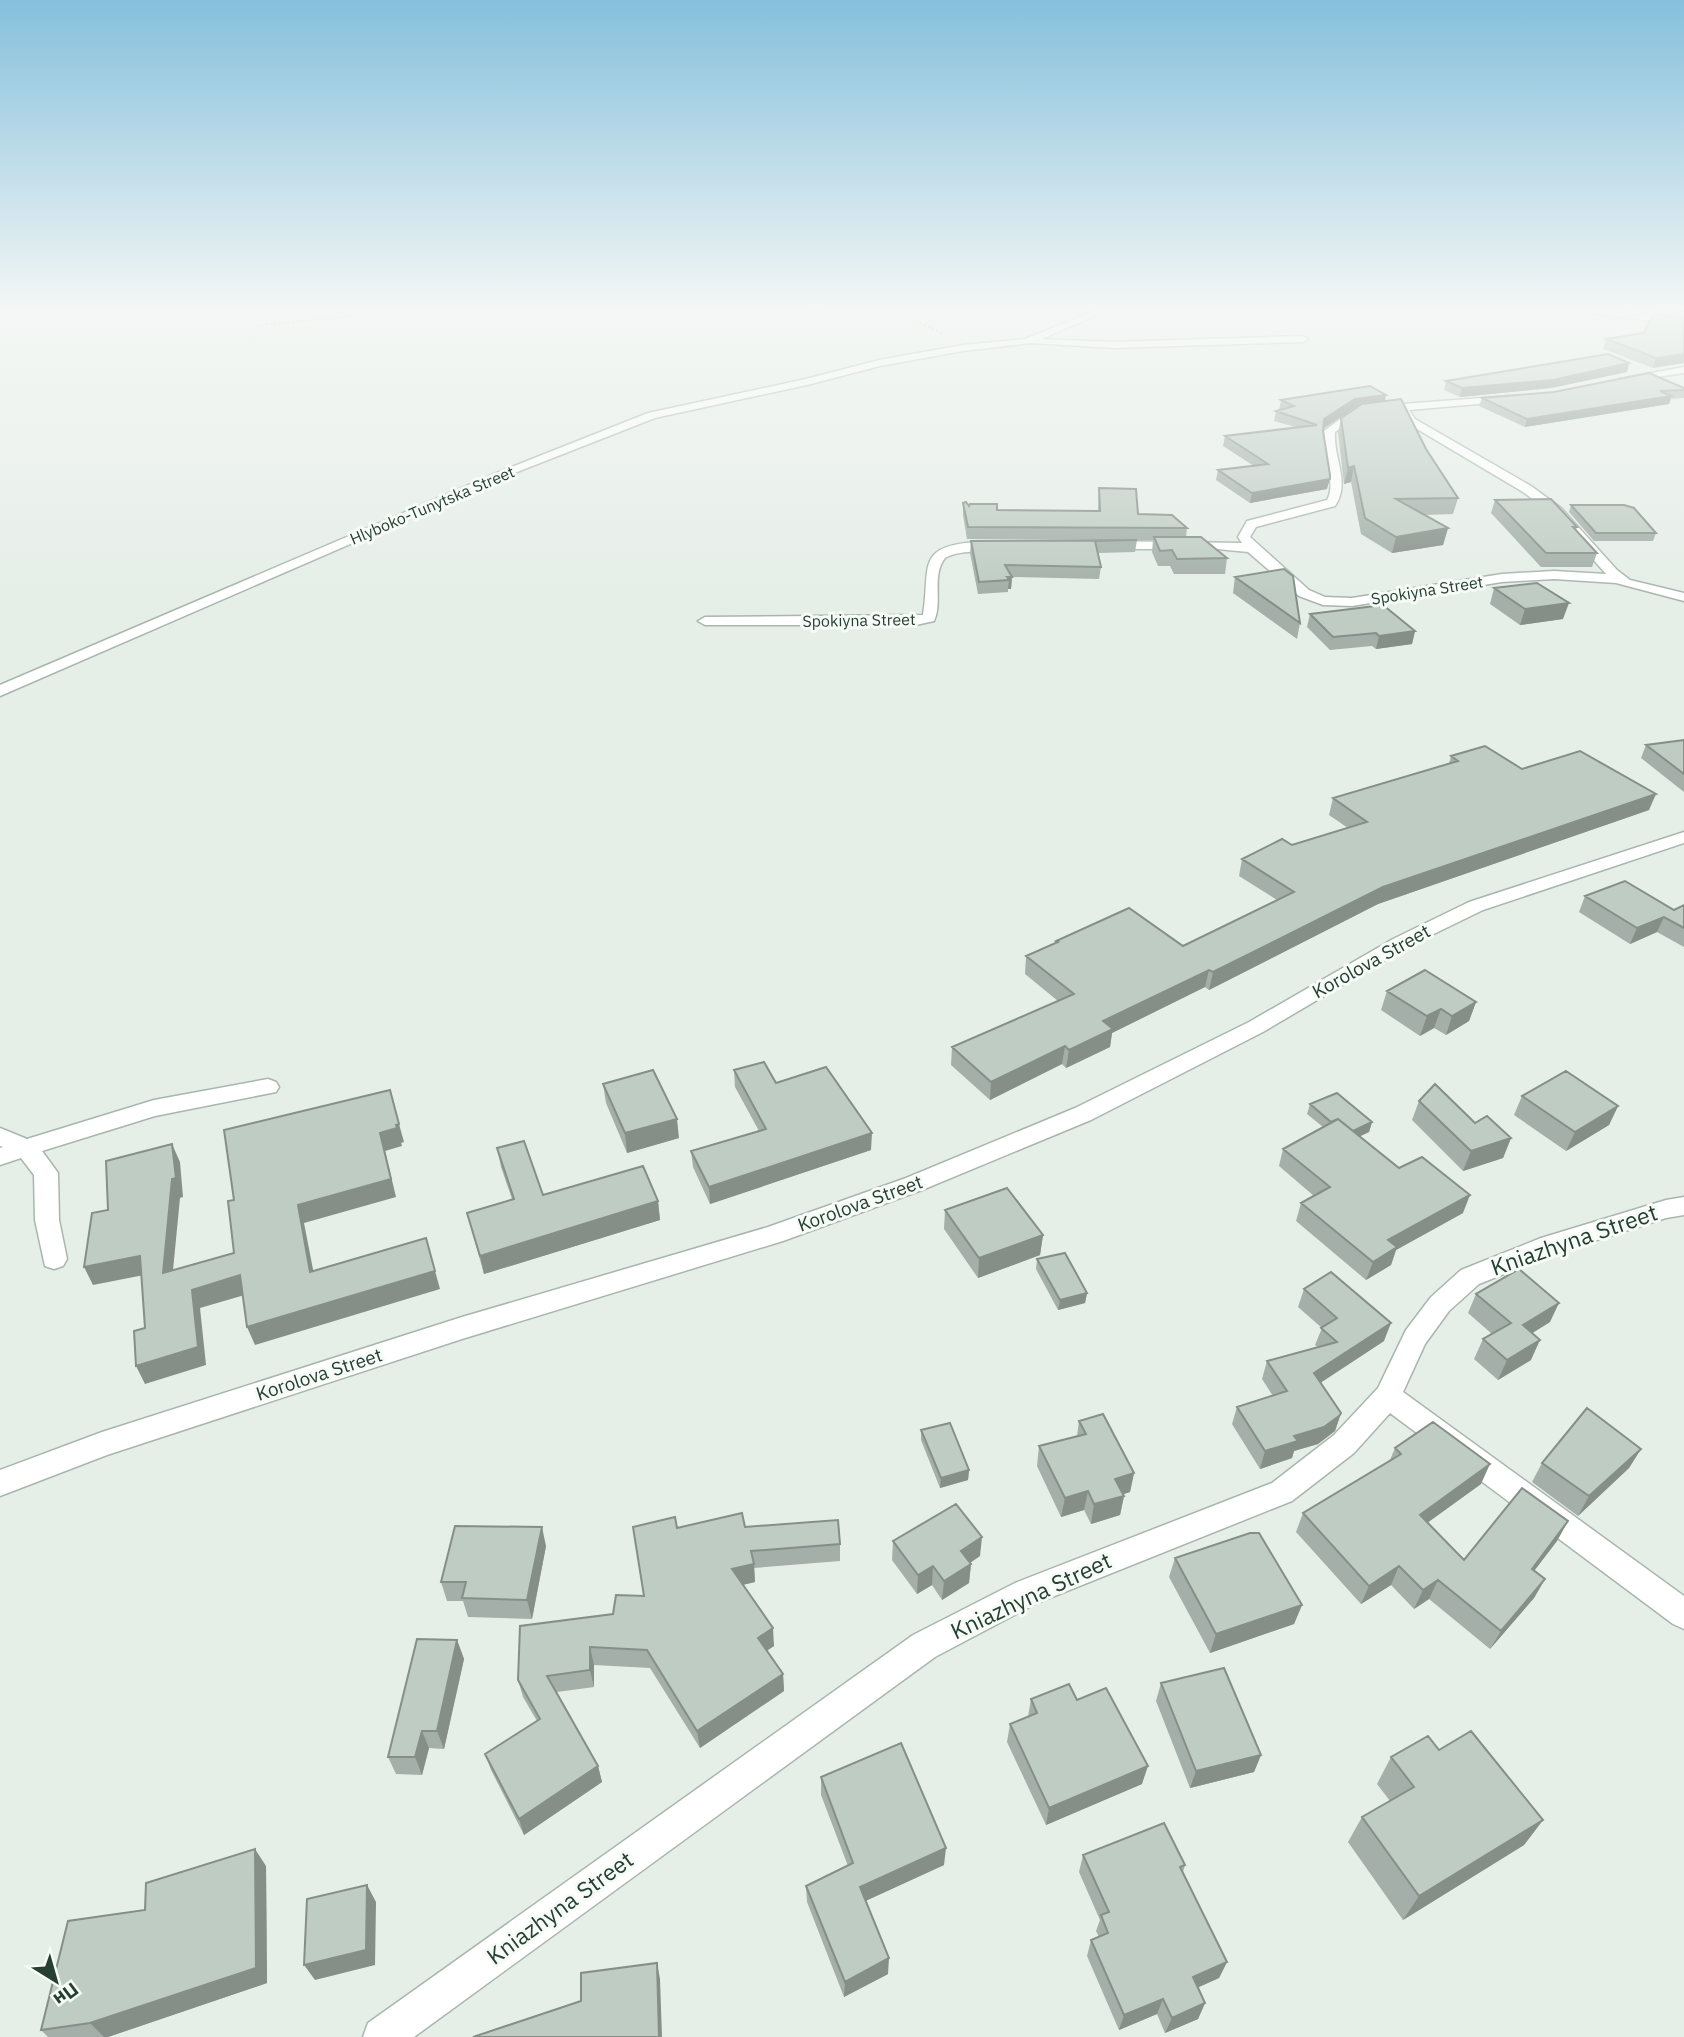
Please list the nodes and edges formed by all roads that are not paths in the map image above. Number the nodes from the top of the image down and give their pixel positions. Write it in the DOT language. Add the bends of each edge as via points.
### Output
graph roads {
  1 [pos="699,405"];
  2 [pos="1426,405"];
  3 [pos="1402,407"];
  4 [pos="1098,545"];
  5 [pos="1018,546"];
  6 [pos="1252,548"];
  7 [pos="1620,579"];
  8 [pos="1684,597"];
  9 [pos="705,621"];
  10 [pos="0,691"];
  11 [pos="1684,837"];
  12 [pos="268,1087"];
  13 [pos="0,1136"];
  14 [pos="26,1148"];
  15 [pos="0,1157"];
  16 [pos="1684,1206"];
  17 [pos="54,1259"];
  18 [pos="1388,1396"];
  19 [pos="0,1483"];
  20 [pos="1684,1614"];
  21 [pos="382,2037"];
  1 -- 10 [label="street, Hlyboko-Tunytska Street" via="652,415 503,474"];
  2 -- 3 [label="street"];
  3 -- 6 [label="street" via="1354,413 1330,431 1328,447 1338,481 1337,495 1331,503 1251,524 1244,537"];
  3 -- 7 [label="street" via="1411,421 1557,511"];
  4 -- 6 [label="street"];
  5 -- 9 [label="street, Spokiyna Street" via="965,546 942,553 932,568 929,618"];
  6 -- 7 [label="street, Spokiyna Street" via="1304,593 1323,601 1352,602 1502,578"];
  7 -- 8 [label="street"];
  11 -- 19 [label="street, Korolova Street" via="1476,906 1400,943 1256,1027 1083,1114 914,1184 774,1234 102,1444"];
  12 -- 14 [label="street" via="154,1108"];
  13 -- 14 [label="street"];
  14 -- 15 [label="street"];
  14 -- 17 [label="street" via="46,1172"];
  16 -- 18 [label="street, Kniazhyna Street" via="1550,1245 1470,1276 1440,1304 1415,1338"];
  18 -- 20 [label="street"];
  18 -- 21 [label="street, Kniazhyna Street" via="1344,1444 1282,1492 1026,1593 924,1646"];
}
